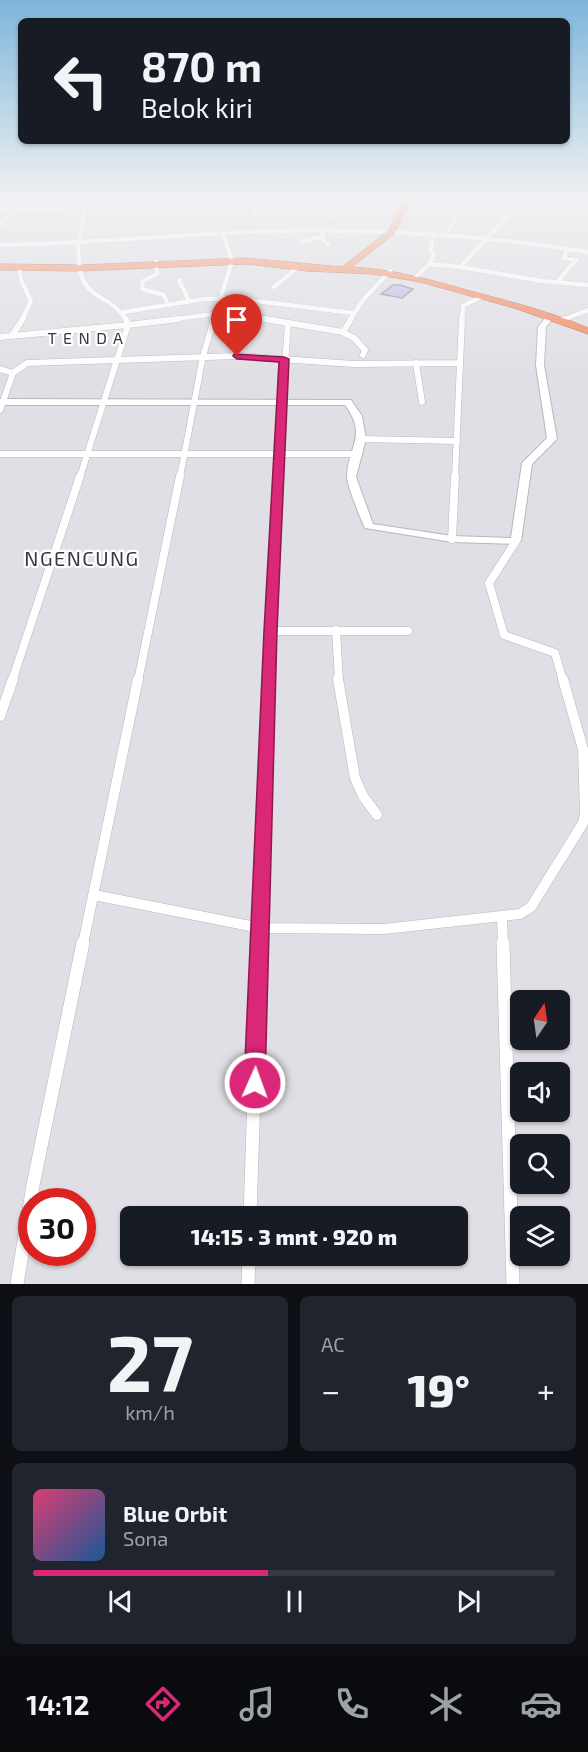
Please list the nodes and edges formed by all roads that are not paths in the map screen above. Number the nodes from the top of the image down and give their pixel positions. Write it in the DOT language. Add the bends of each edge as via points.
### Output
graph roads {
  1 [pos="81,258"];
  2 [pos="359,258"];
  3 [pos="432,258"];
  4 [pos="469,258"];
  5 [pos="565,258"];
  6 [pos="232,260"];
  7 [pos="156,264"];
  8 [pos="429,264"];
  9 [pos="0,266"];
  10 [pos="296,266"];
  11 [pos="19,267"];
  12 [pos="81,267"];
  13 [pos="460,267"];
  14 [pos="346,268"];
  15 [pos="389,272"];
  16 [pos="418,279"];
  17 [pos="178,280"];
  18 [pos="557,282"];
  19 [pos="588,285"];
  20 [pos="274,286"];
  21 [pos="481,297"];
  22 [pos="219,298"];
  23 [pos="189,301"];
  24 [pos="168,305"];
  25 [pos="588,310"];
  26 [pos="124,312"];
  27 [pos="353,313"];
  28 [pos="214,315"];
  29 [pos="551,316"];
  30 [pos="562,320"];
  31 [pos="288,323"];
  32 [pos="128,326"];
  33 [pos="342,332"];
  34 [pos="588,332"];
  35 [pos="12,335"];
  36 [pos="0,337"];
  37 [pos="363,355"];
  38 [pos="203,356"];
  39 [pos="284,359"];
  40 [pos="116,360"];
  41 [pos="416,363"];
  42 [pos="460,363"];
  43 [pos="0,369"];
  44 [pos="13,373"];
  45 [pos="194,401"];
  46 [pos="103,402"];
  47 [pos="282,402"];
  48 [pos="422,402"];
  49 [pos="1,405"];
  50 [pos="362,439"];
  51 [pos="457,441"];
  52 [pos="185,453"];
  53 [pos="0,454"];
  54 [pos="87,454"];
  55 [pos="278,454"];
  56 [pos="359,454"];
  57 [pos="452,539"];
  58 [pos="516,541"];
  59 [pos="336,630"];
  60 [pos="270,631"];
  61 [pos="408,631"];
  62 [pos="0,716"];
  63 [pos="377,815"];
  64 [pos="94,895"];
  65 [pos="502,918"];
  66 [pos="260,928"];
  67 [pos="250,1206"];
  68 [pos="249,1266"];
  69 [pos="17,1284"];
  70 [pos="248,1284"];
  71 [pos="513,1284"];
  1 -- 12 [label="street"];
  2 -- 14 [label="highway"];
  3 -- 8 [label="street"];
  4 -- 13 [label="street"];
  5 -- 18 [label="street" via="576,260"];
  6 -- 7 [label="highway"];
  6 -- 10 [label="highway"];
  6 -- 22 [label="street"];
  7 -- 12 [label="highway"];
  7 -- 24 [label="street" via="157,274 143,280 142,290 164,295"];
  8 -- 13 [label="street"];
  8 -- 16 [label="street"];
  9 -- 11 [label="highway"];
  9 -- 12 [label="highway"];
  10 -- 14 [label="highway"];
  10 -- 20 [label="street"];
  11 -- 12 [label="highway"];
  11 -- 35 [label="street" via="31,301"];
  12 -- 26 [label="street" via="84,284"];
  13 -- 18 [label="street"];
  14 -- 15 [label="highway"];
  15 -- 16 [label="highway"];
  15 -- 27 [label="street"];
  16 -- 21 [label="highway"];
  17 -- 23 [label="street"];
  18 -- 19 [label="street"];
  21 -- 29 [label="highway"];
  21 -- 42 [label="street" via="464,306"];
  22 -- 23 [label="street"];
  22 -- 27 [label="street"];
  22 -- 28 [label="street"];
  23 -- 24 [label="street"];
  24 -- 26 [label="street"];
  25 -- 30 [label="street"];
  26 -- 32 [label="street"];
  27 -- 33 [label="street" via="347,330"];
  28 -- 31 [label="street"];
  28 -- 32 [label="street"];
  28 -- 38 [label="street"];
  29 -- 30 [label="highway"];
  29 -- 58 [label="street" via="542,327 540,365 552,439 526,463"];
  30 -- 34 [label="highway"];
  31 -- 33 [label="street"];
  31 -- 39 [label="street"];
  32 -- 35 [label="street"];
  32 -- 40 [label="street"];
  33 -- 37 [label="street" via="356,339 365,350"];
  35 -- 36 [label="street"];
  38 -- 39 [label="street"];
  38 -- 40 [label="street"];
  38 -- 45 [label="street"];
  39 -- 41 [label="street"];
  39 -- 47 [label="street"];
  40 -- 44 [label="street" via="27,363"];
  40 -- 46 [label="street"];
  41 -- 42 [label="street"];
  41 -- 48 [label="street"];
  42 -- 51 [label="street"];
  43 -- 44 [label="street"];
  44 -- 49 [label="street"];
  45 -- 46 [label="street"];
  45 -- 47 [label="street"];
  45 -- 52 [label="street"];
  46 -- 49 [label="street"];
  46 -- 54 [label="street"];
  47 -- 50 [label="street" via="348,402 358,416"];
  47 -- 55 [label="street"];
  50 -- 51 [label="street"];
  50 -- 56 [label="street"];
  51 -- 57 [label="street"];
  52 -- 54 [label="street"];
  52 -- 55 [label="street"];
  52 -- 64 [label="street"];
  53 -- 54 [label="street"];
  54 -- 62 [label="street"];
  55 -- 56 [label="street"];
  55 -- 60 [label="street"];
  56 -- 57 [label="street" via="351,477 369,526"];
  57 -- 58 [label="street"];
  58 -- 65 [label="street" via="489,583 506,638 540,645 556,654 583,749 585,814 576,836 531,907"];
  59 -- 60 [label="street"];
  59 -- 61 [label="street"];
  59 -- 63 [label="street" via="339,690 355,778"];
  60 -- 66 [label="street"];
  64 -- 66 [label="street"];
  64 -- 69 [label="street" via="33,1185"];
  65 -- 66 [label="street" via="384,929"];
  65 -- 71 [label="street"];
  66 -- 67 [label="street"];
  68 -- 70 [label="street"];
}
